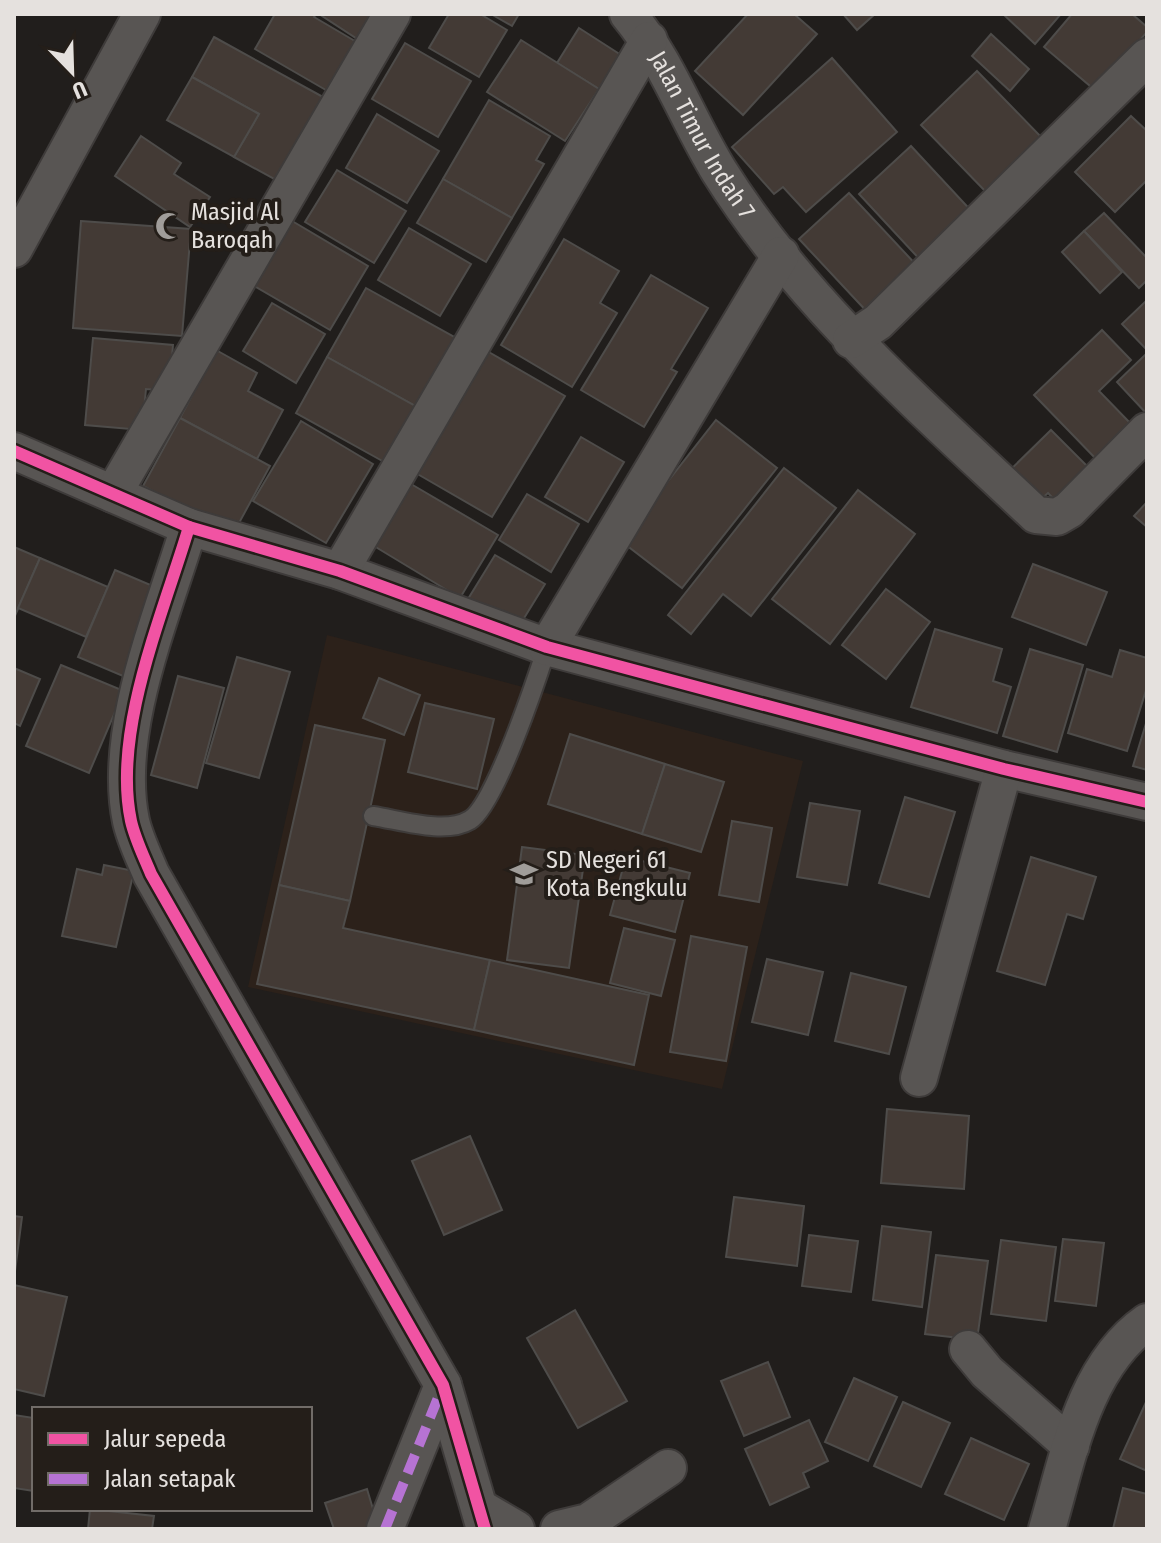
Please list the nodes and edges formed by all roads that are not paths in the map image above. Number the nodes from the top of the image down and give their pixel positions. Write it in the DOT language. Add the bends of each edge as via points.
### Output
graph roads {
  1 [pos="142,14"];
  2 [pos="392,14"];
  3 [pos="638,27"];
  4 [pos="1147,57"];
  5 [pos="14,249"];
  6 [pos="781,255"];
  7 [pos="851,340"];
  8 [pos="1147,431"];
  9 [pos="14,451"];
  10 [pos="113,494"];
  11 [pos="189,527"];
  12 [pos="340,571"];
  13 [pos="547,647"];
  14 [pos="1004,769"];
  15 [pos="1147,802"];
  16 [pos="373,816"];
  17 [pos="919,1078"];
  18 [pos="1147,1322"];
  19 [pos="968,1349"];
  20 [pos="443,1385"];
  21 [pos="1071,1446"];
  22 [pos="668,1468"];
  23 [pos="482,1518"];
  24 [pos="385,1529"];
  25 [pos="516,1529"];
  26 [pos="559,1529"];
  27 [pos="1047,1529"];
  1 -- 5 [label="street"];
  2 -- 10 [label="street"];
  3 -- 6 [label="street, Jalan Timur Indah 7" via="719,171"];
  3 -- 12 [label="street"];
  4 -- 7 [label="street" via="878,322"];
  6 -- 7 [label="street, Jalan Timur Indah 7"];
  6 -- 13 [label="street"];
  7 -- 8 [label="street, Jalan Timur Indah 7" via="1045,519 1069,510"];
  9 -- 10 [label="street"];
  10 -- 11 [label="street"];
  11 -- 12 [label="street"];
  11 -- 20 [label="street" via="130,723 131,822 151,874"];
  12 -- 13 [label="street"];
  13 -- 14 [label="street"];
  13 -- 16 [label="lane" via="486,802 470,820 442,826"];
  14 -- 15 [label="street"];
  14 -- 17 [label="street"];
  18 -- 21 [label="street" via="1124,1338 1095,1384"];
  19 -- 21 [label="street"];
  20 -- 23 [label="street"];
  20 -- 24 [label="street"];
  21 -- 27 [label="street"];
  22 -- 26 [label="street" via="588,1522"];
  23 -- 25 [label="street"];
}
